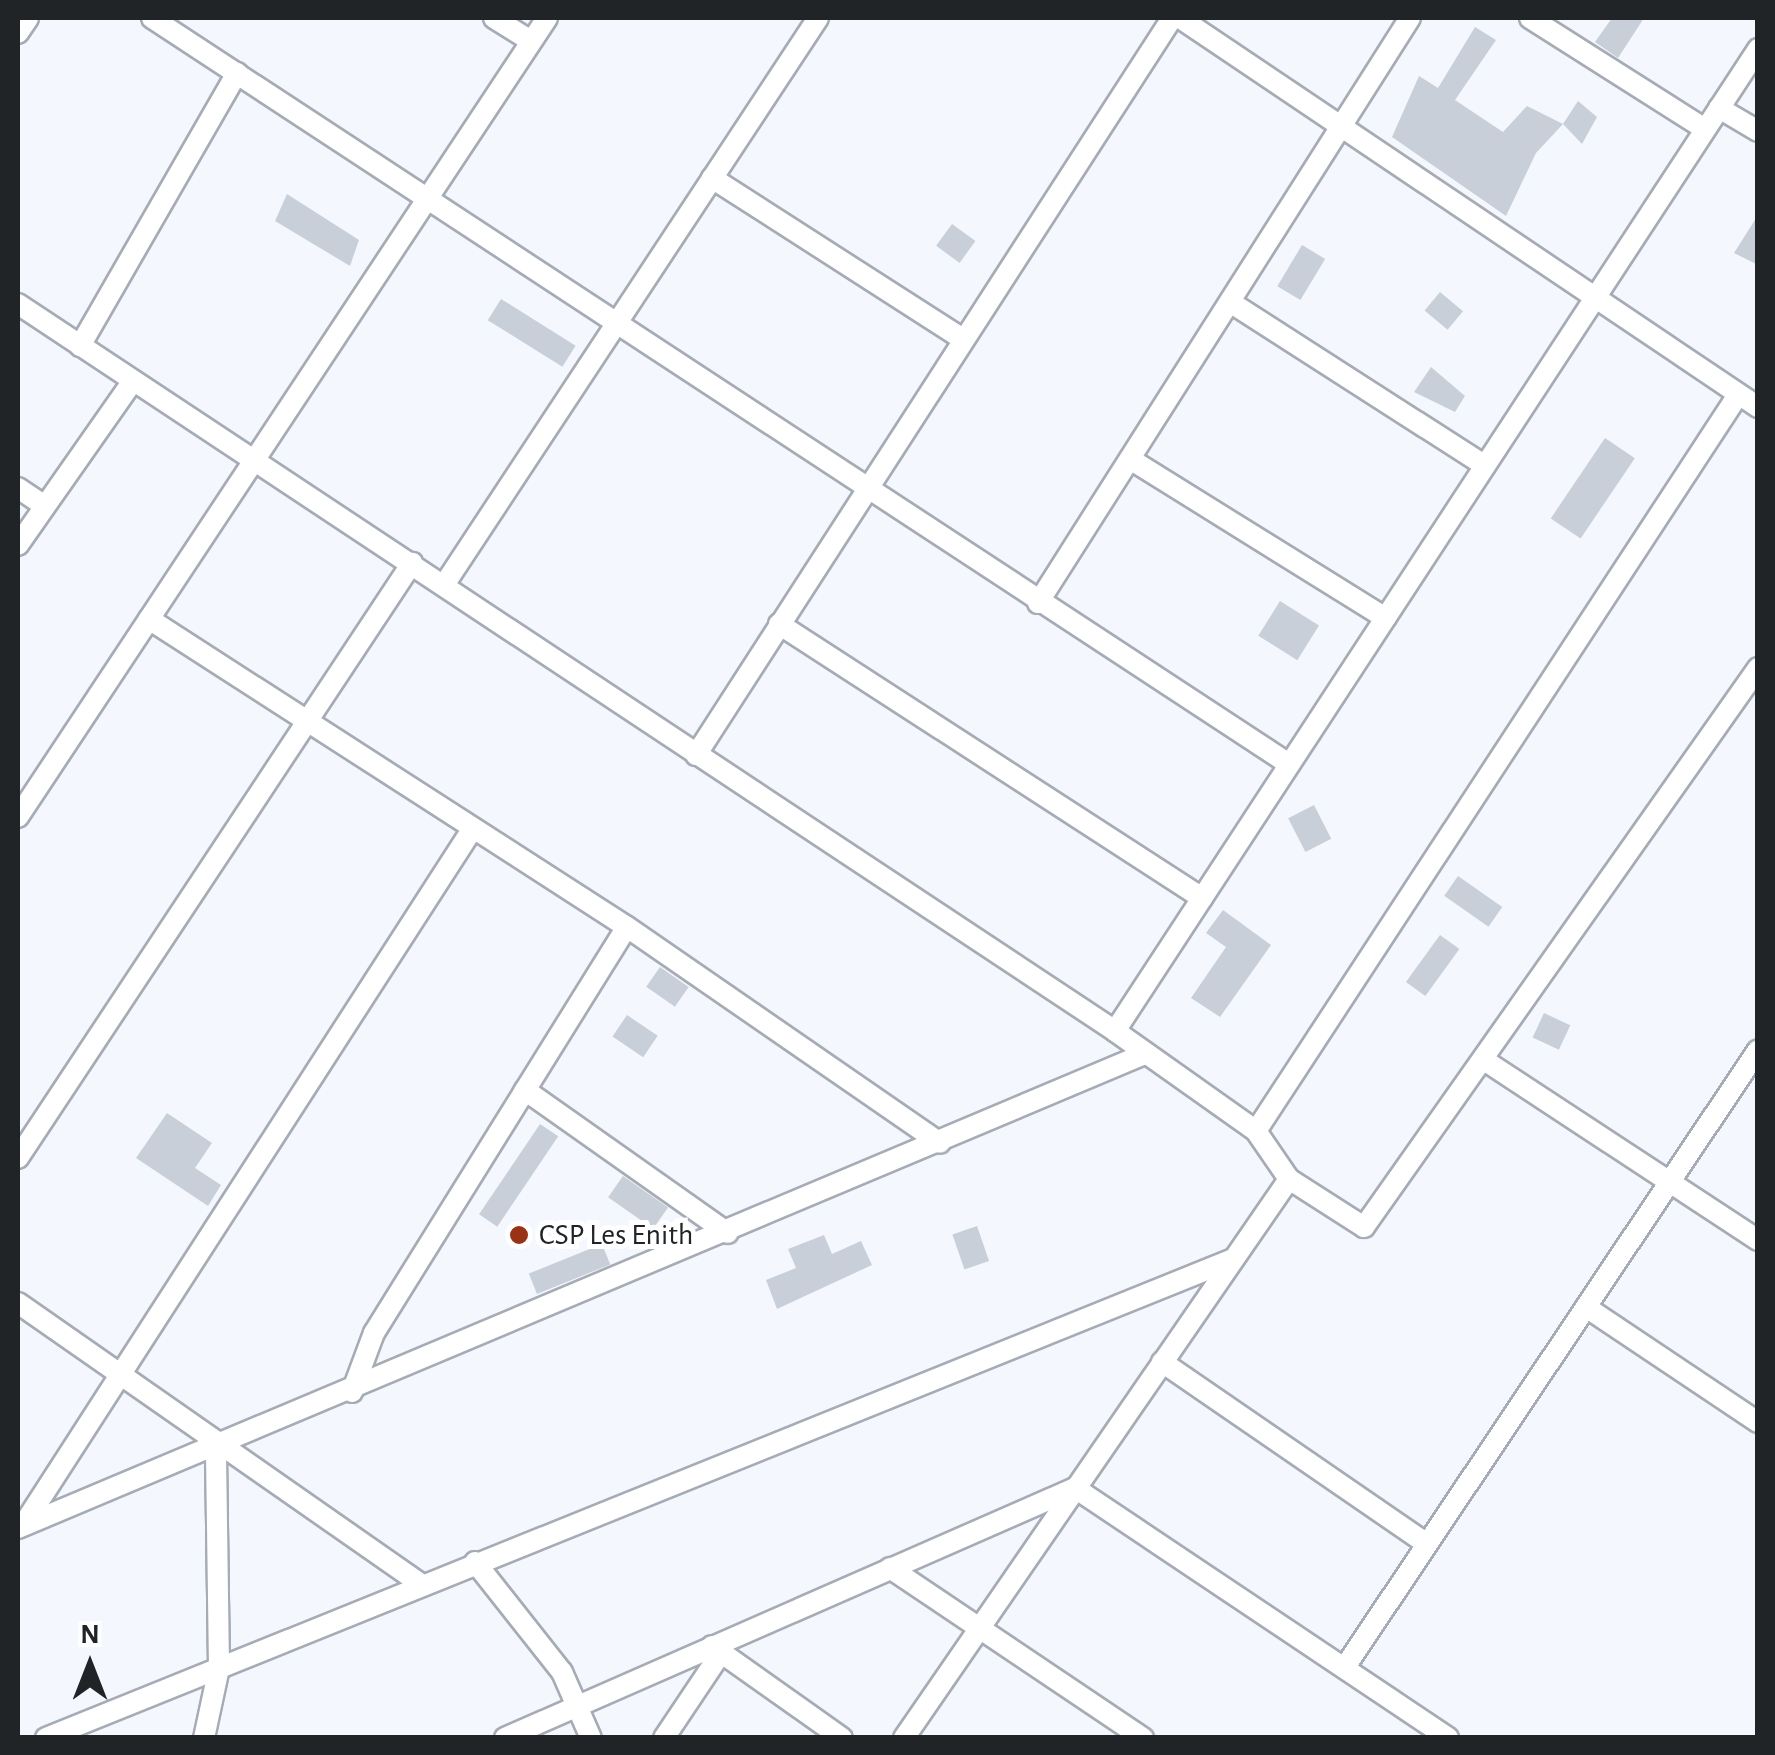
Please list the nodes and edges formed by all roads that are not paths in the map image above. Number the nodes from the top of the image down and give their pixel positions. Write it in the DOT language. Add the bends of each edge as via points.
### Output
graph roads {
  1 [pos="28,18"];
  2 [pos="152,18"];
  3 [pos="494,18"];
  4 [pos="547,18"];
  5 [pos="818,18"];
  6 [pos="1176,18"];
  7 [pos="1410,18"];
  8 [pos="1530,18"];
  9 [pos="18,33"];
  10 [pos="531,41"];
  11 [pos="1758,49"];
  12 [pos="236,74"];
  13 [pos="1719,108"];
  14 [pos="1341,126"];
  15 [pos="1705,129"];
  16 [pos="1758,131"];
  17 [pos="712,178"];
  18 [pos="426,200"];
  19 [pos="1596,296"];
  20 [pos="1230,302"];
  21 [pos="18,304"];
  22 [pos="615,325"];
  23 [pos="964,338"];
  24 [pos="80,346"];
  25 [pos="133,382"];
  26 [pos="1738,395"];
  27 [pos="1758,407"];
  28 [pos="256,458"];
  29 [pos="1130,459"];
  30 [pos="1484,466"];
  31 [pos="18,488"];
  32 [pos="864,492"];
  33 [pos="46,506"];
  34 [pos="18,546"];
  35 [pos="412,563"];
  36 [pos="444,584"];
  37 [pos="1038,603"];
  38 [pos="1385,618"];
  39 [pos="149,619"];
  40 [pos="779,624"];
  41 [pos="1758,668"];
  42 [pos="308,720"];
  43 [pos="696,755"];
  44 [pos="1289,764"];
  45 [pos="18,817"];
  46 [pos="473,828"];
  47 [pos="1202,898"];
  48 [pos="627,927"];
  49 [pos="1115,1031"];
  50 [pos="1758,1050"];
  51 [pos="1142,1055"];
  52 [pos="1488,1062"];
  53 [pos="525,1090"];
  54 [pos="1256,1132"];
  55 [pos="940,1142"];
  56 [pos="18,1158"];
  57 [pos="1289,1178"];
  58 [pos="1669,1182"];
  59 [pos="728,1233"];
  60 [pos="1758,1240"];
  61 [pos="1231,1260"];
  62 [pos="18,1303"];
  63 [pos="1586,1308"];
  64 [pos="1162,1362"];
  65 [pos="120,1374"];
  66 [pos="352,1392"];
  67 [pos="1758,1422"];
  68 [pos="216,1441"];
  69 [pos="1075,1488"];
  70 [pos="20,1527"];
  71 [pos="1425,1543"];
  72 [pos="475,1562"];
  73 [pos="890,1568"];
  74 [pos="423,1586"];
  75 [pos="979,1628"];
  76 [pos="717,1649"];
  77 [pos="1346,1667"];
  78 [pos="219,1668"];
  79 [pos="578,1706"];
  80 [pos="46,1738"];
  81 [pos="204,1738"];
  82 [pos="506,1738"];
  83 [pos="591,1738"];
  84 [pos="664,1738"];
  85 [pos="842,1738"];
  86 [pos="904,1738"];
  87 [pos="1143,1738"];
  88 [pos="1448,1738"];
  1 -- 9 [label="street"];
  2 -- 12 [label="street"];
  3 -- 10 [label="street"];
  4 -- 10 [label="street"];
  5 -- 17 [label="street"];
  6 -- 14 [label="street"];
  6 -- 23 [label="street"];
  7 -- 14 [label="street"];
  8 -- 15 [label="street"];
  10 -- 18 [label="street"];
  11 -- 13 [label="street"];
  12 -- 18 [label="street"];
  12 -- 24 [label="street"];
  13 -- 15 [label="street"];
  13 -- 16 [label="street"];
  14 -- 19 [label="street"];
  14 -- 20 [label="street"];
  15 -- 19 [label="street"];
  17 -- 22 [label="street"];
  17 -- 23 [label="street"];
  18 -- 22 [label="street"];
  18 -- 28 [label="street"];
  19 -- 26 [label="street"];
  19 -- 30 [label="street"];
  20 -- 29 [label="street"];
  20 -- 30 [label="street"];
  21 -- 24 [label="street"];
  22 -- 32 [label="street"];
  22 -- 36 [label="street"];
  23 -- 32 [label="street"];
  24 -- 25 [label="street"];
  25 -- 28 [label="street"];
  25 -- 33 [label="street"];
  26 -- 27 [label="street"];
  26 -- 54 [label="street"];
  28 -- 35 [label="street"];
  28 -- 39 [label="street"];
  29 -- 37 [label="street"];
  29 -- 38 [label="street"];
  30 -- 38 [label="street"];
  31 -- 33 [label="street"];
  32 -- 37 [label="street"];
  32 -- 40 [label="street"];
  33 -- 34 [label="street"];
  35 -- 36 [label="street"];
  35 -- 42 [label="street"];
  36 -- 43 [label="street"];
  37 -- 44 [label="street"];
  38 -- 44 [label="street"];
  39 -- 42 [label="street"];
  39 -- 45 [label="street"];
  40 -- 43 [label="street"];
  40 -- 47 [label="street"];
  41 -- 52 [label="street"];
  42 -- 46 [label="street"];
  42 -- 56 [label="street"];
  43 -- 49 [label="street"];
  44 -- 47 [label="street"];
  46 -- 48 [label="street"];
  46 -- 65 [label="street"];
  47 -- 49 [label="street"];
  48 -- 53 [label="street"];
  48 -- 55 [label="street"];
  49 -- 51 [label="street"];
  50 -- 58 [label="street"];
  51 -- 54 [label="street"];
  51 -- 55 [label="street"];
  52 -- 57 [label="street" via="1364,1226"];
  52 -- 58 [label="street"];
  53 -- 59 [label="street"];
  53 -- 66 [label="street" via="374,1333"];
  54 -- 57 [label="street"];
  55 -- 59 [label="street"];
  57 -- 61 [label="street"];
  58 -- 60 [label="street"];
  58 -- 63 [label="street"];
  59 -- 66 [label="street"];
  61 -- 64 [label="street"];
  61 -- 72 [label="street"];
  62 -- 65 [label="street"];
  63 -- 67 [label="street"];
  63 -- 71 [label="street"];
  64 -- 69 [label="street"];
  64 -- 71 [label="street"];
  65 -- 68 [label="street"];
  65 -- 70 [label="street"];
  66 -- 68 [label="street"];
  68 -- 70 [label="street"];
  68 -- 74 [label="street"];
  68 -- 78 [label="street"];
  69 -- 73 [label="street"];
  69 -- 75 [label="street"];
  69 -- 77 [label="street"];
  71 -- 77 [label="street"];
  72 -- 74 [label="street"];
  72 -- 79 [label="street"];
  73 -- 75 [label="street"];
  73 -- 76 [label="street"];
  74 -- 78 [label="street"];
  75 -- 86 [label="street"];
  75 -- 87 [label="street"];
  76 -- 79 [label="street"];
  76 -- 84 [label="street"];
  76 -- 85 [label="street"];
  77 -- 88 [label="street"];
  78 -- 80 [label="street"];
  78 -- 81 [label="street"];
  79 -- 82 [label="street"];
  79 -- 83 [label="street"];
}
